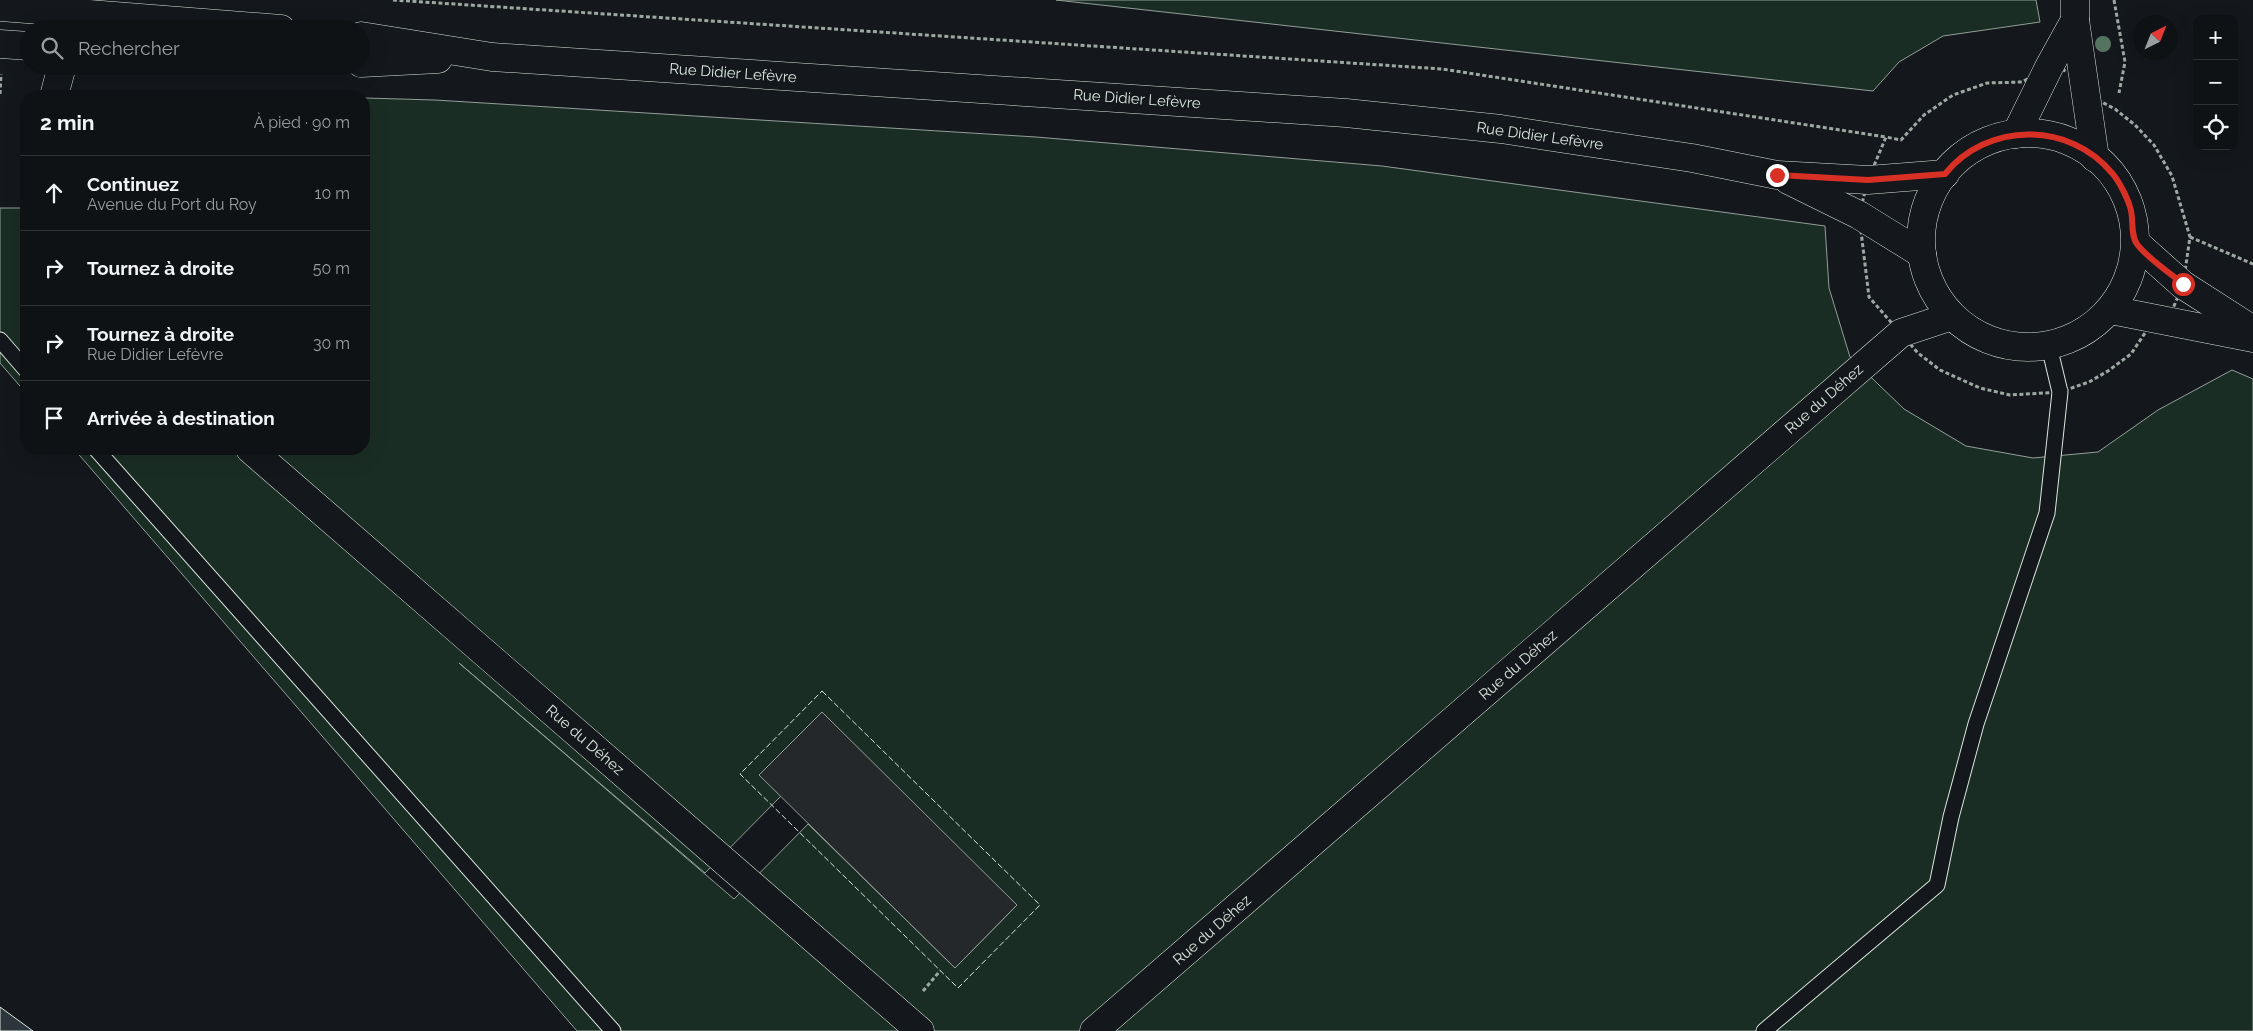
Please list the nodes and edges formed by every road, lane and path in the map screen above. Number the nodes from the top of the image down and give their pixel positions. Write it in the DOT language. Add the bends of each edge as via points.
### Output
graph roads {
  1 [pos="393,0"];
  2 [pos="2114,0"];
  3 [pos="0,7"];
  4 [pos="2075,10"];
  5 [pos="165,20"];
  6 [pos="370,37"];
  7 [pos="0,44"];
  8 [pos="20,45"];
  9 [pos="492,57"];
  10 [pos="370,63"];
  11 [pos="60,75"];
  12 [pos="56,90"];
  13 [pos="2016,134"];
  14 [pos="1886,136"];
  15 [pos="2095,158"];
  16 [pos="1945,174"];
  17 [pos="1777,175"];
  18 [pos="2136,243"];
  19 [pos="1922,254"];
  20 [pos="2253,264"];
  21 [pos="2111,310"];
  22 [pos="1952,316"];
  23 [pos="2253,330"];
  24 [pos="2253,338"];
  25 [pos="0,340"];
  26 [pos="2049,346"];
  27 [pos="20,363"];
  28 [pos="101,455"];
  29 [pos="257,455"];
  30 [pos="613,1031"];
  31 [pos="920,1031"];
  32 [pos="1094,1031"];
  33 [pos="1764,1031"];
  1 -- 14 [label="path" via="1442,69"];
  2 -- 20 [label="path" via="2125,62 2115,109 2154,145 2172,176 2190,237"];
  3 -- 5 [label="main road"];
  4 -- 13 [label="main road"];
  4 -- 15 [label="main road"];
  6 -- 9 [label="main road, Rue Didier Lefèvre"];
  7 -- 8 [label="main road"];
  9 -- 10 [label="main road, Rue Didier Lefèvre"];
  9 -- 17 [label="main road, Rue Didier Lefèvre" via="1346,113 1572,140"];
  11 -- 12 [label="main road"];
  13 -- 15 [label="main road" via="2050,135 2084,149"];
  13 -- 16 [label="main road" via="1983,143 1955,162"];
  15 -- 18 [label="main road" via="2112,173 2130,206"];
  16 -- 17 [label="main road, Rue Didier Lefèvre" via="1868,180"];
  16 -- 19 [label="main road" via="1934,188 1923,220"];
  17 -- 19 [label="main road, Rue Didier Lefèvre" via="1859,215"];
  18 -- 21 [label="main road" via="2129,279"];
  18 -- 23 [label="main road" via="2183,284"];
  19 -- 22 [label="main road" via="1932,287"];
  21 -- 24 [label="main road"];
  21 -- 26 [label="main road" via="2083,333"];
  22 -- 26 [label="main road" via="1980,337 2014,347"];
  22 -- 32 [label="main road, Rue du Déhez" via="1901,333"];
  25 -- 27 [label="lane"];
  26 -- 33 [label="lane" via="2060,392 2047,512 1976,724 1938,885"];
  28 -- 30 [label="lane"];
  29 -- 31 [label="main road, Rue du Déhez"];
}
